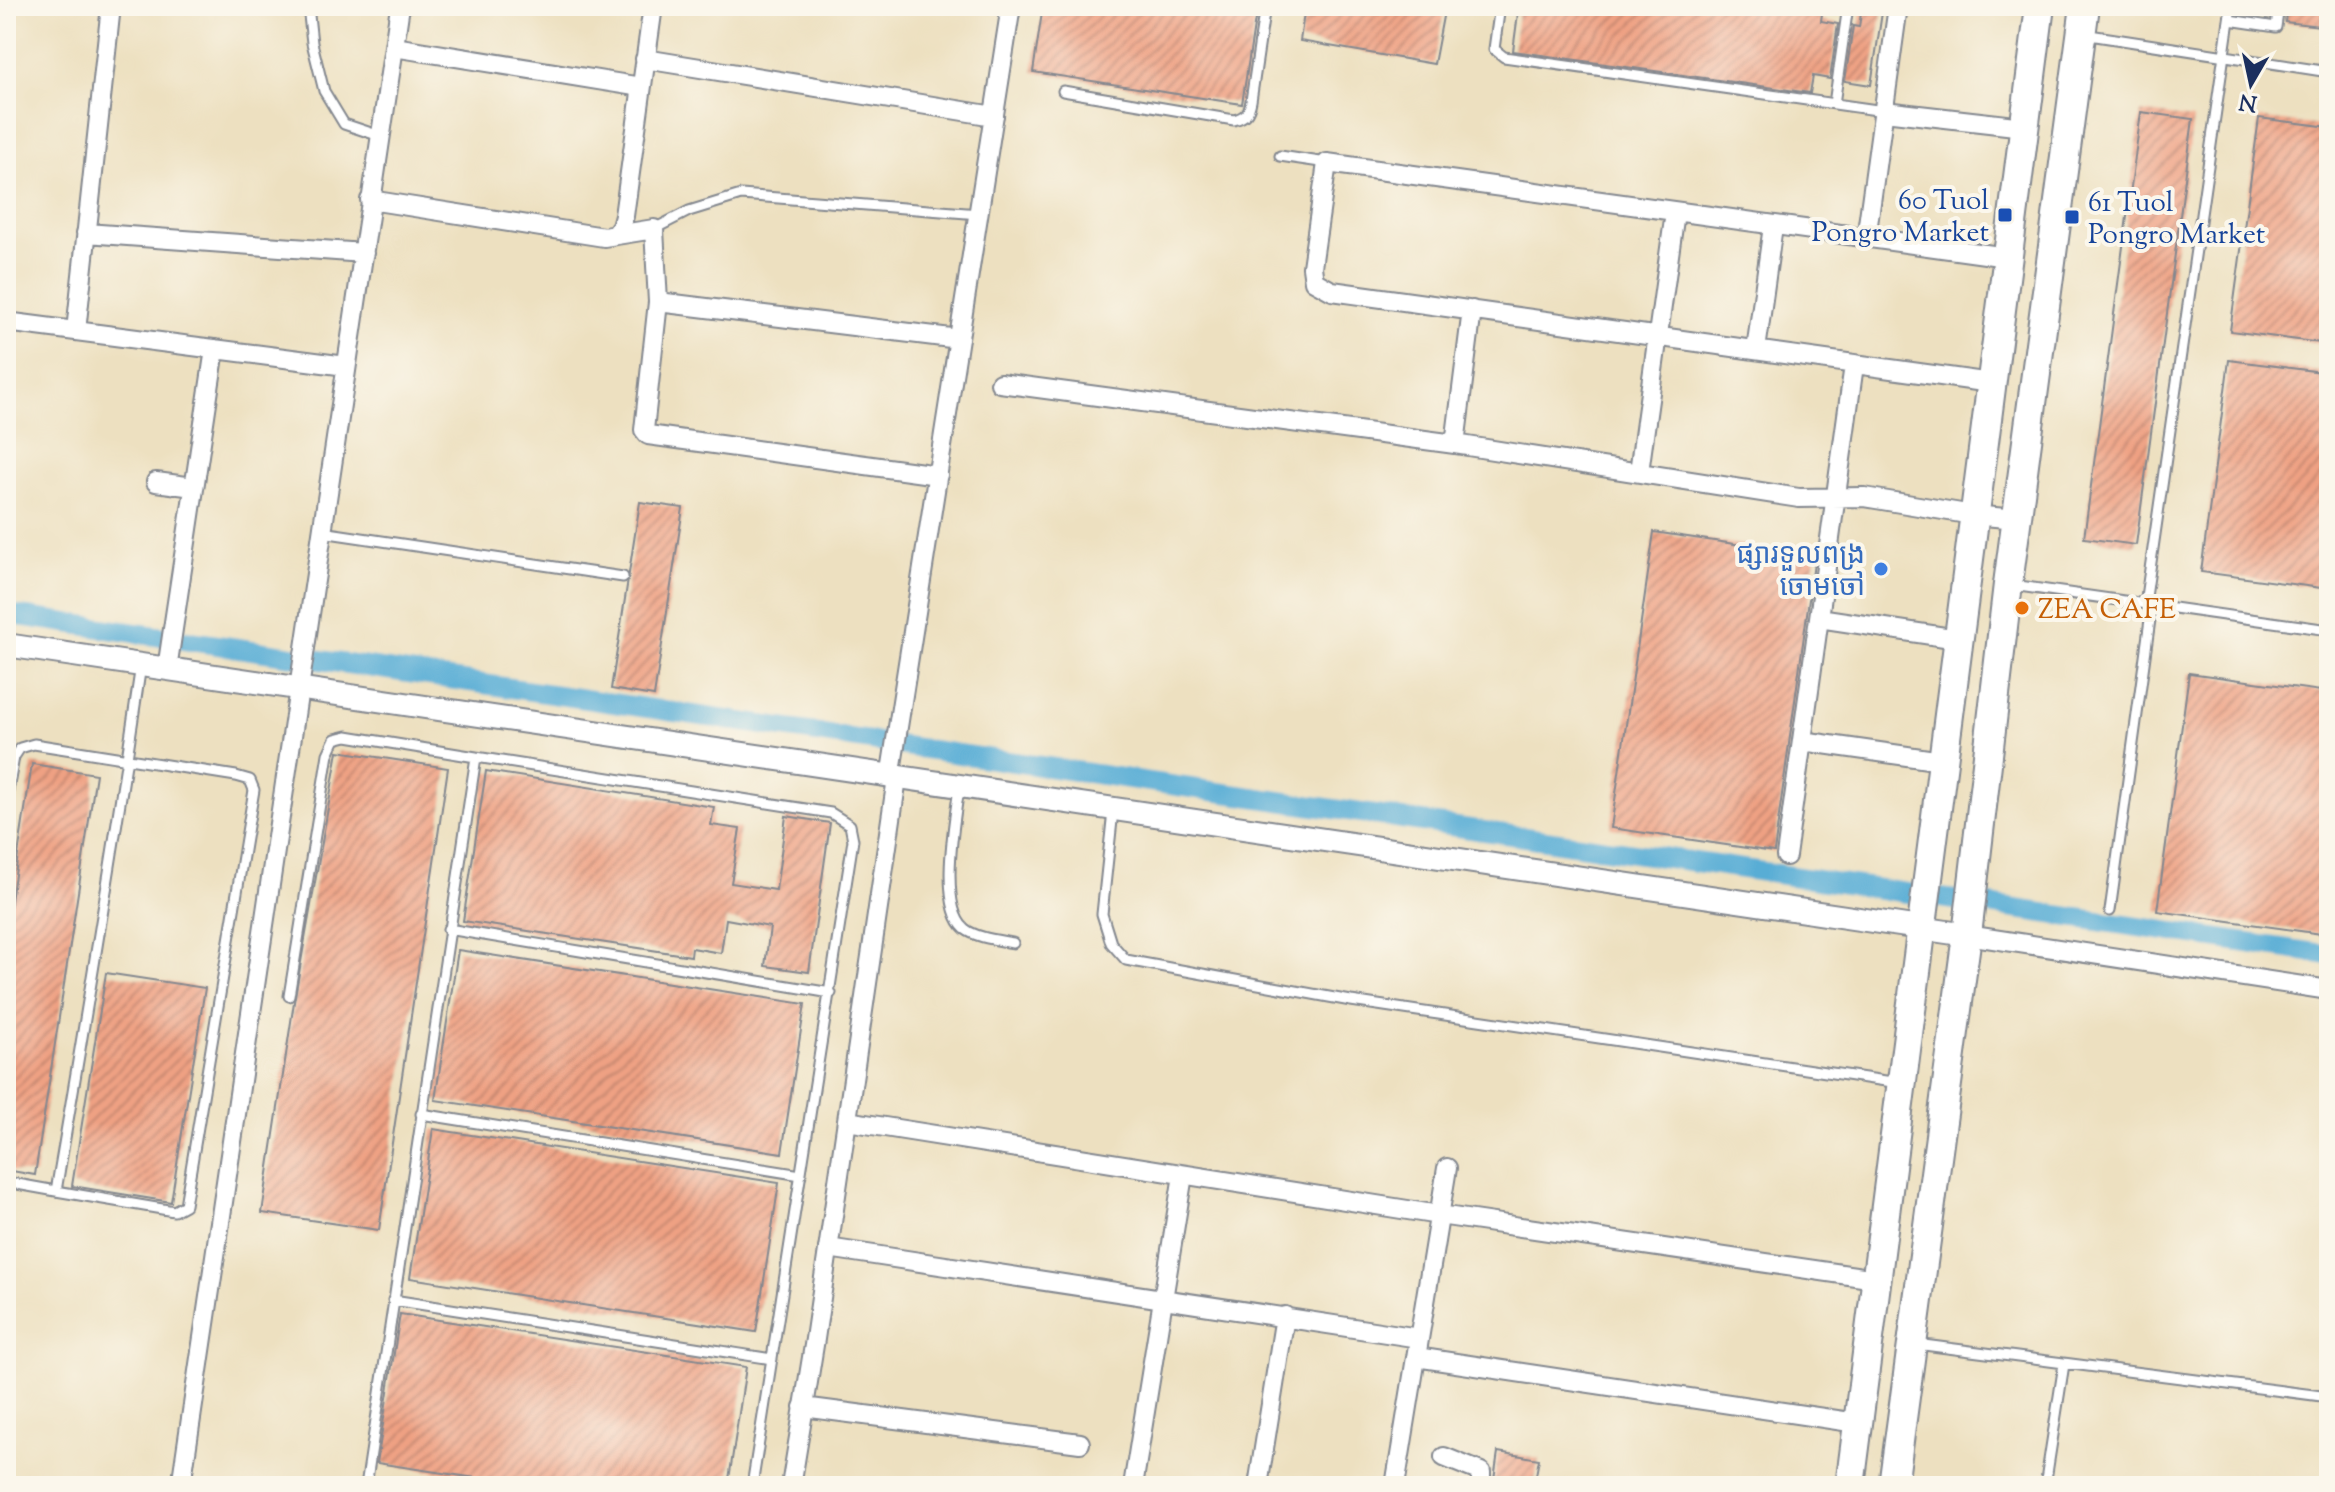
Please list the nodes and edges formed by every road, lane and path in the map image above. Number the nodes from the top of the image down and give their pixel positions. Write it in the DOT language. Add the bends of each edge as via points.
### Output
graph roads {
  1 [pos="111,6"];
  2 [pos="308,6"];
  3 [pos="400,6"];
  4 [pos="653,6"];
  5 [pos="1011,6"];
  6 [pos="1265,6"];
  7 [pos="1500,6"];
  8 [pos="1848,6"];
  9 [pos="1898,6"];
  10 [pos="2040,6"];
  11 [pos="2231,6"];
  12 [pos="2279,6"];
  13 [pos="2083,20"];
  14 [pos="2229,20"];
  15 [pos="394,47"];
  16 [pos="2224,55"];
  17 [pos="645,59"];
  18 [pos="2329,72"];
  19 [pos="641,87"];
  20 [pos="1063,91"];
  21 [pos="1834,104"];
  22 [pos="1884,111"];
  23 [pos="994,116"];
  24 [pos="2024,127"];
  25 [pos="380,136"];
  26 [pos="1280,156"];
  27 [pos="1327,163"];
  28 [pos="370,200"];
  29 [pos="1675,212"];
  30 [pos="979,214"];
  31 [pos="1773,226"];
  32 [pos="654,229"];
  33 [pos="86,233"];
  34 [pos="616,234"];
  35 [pos="1866,239"];
  36 [pos="364,253"];
  37 [pos="2007,257"];
  38 [pos="658,302"];
  39 [pos="1472,310"];
  40 [pos="6,322"];
  41 [pos="76,331"];
  42 [pos="1658,336"];
  43 [pos="959,339"];
  44 [pos="215,349"];
  45 [pos="1756,350"];
  46 [pos="1854,365"];
  47 [pos="346,366"];
  48 [pos="1000,383"];
  49 [pos="1991,383"];
  50 [pos="1455,444"];
  51 [pos="1639,472"];
  52 [pos="938,475"];
  53 [pos="156,482"];
  54 [pos="194,487"];
  55 [pos="1836,497"];
  56 [pos="1973,515"];
  57 [pos="2017,519"];
  58 [pos="322,532"];
  59 [pos="623,577"];
  60 [pos="2008,584"];
  61 [pos="2148,604"];
  62 [pos="1819,618"];
  63 [pos="2329,630"];
  64 [pos="1958,639"];
  65 [pos="6,645"];
  66 [pos="168,661"];
  67 [pos="141,665"];
  68 [pos="300,682"];
  69 [pos="1802,741"];
  70 [pos="476,757"];
  71 [pos="127,758"];
  72 [pos="1942,761"];
  73 [pos="894,765"];
  74 [pos="959,788"];
  75 [pos="6,802"];
  76 [pos="1113,811"];
  77 [pos="1786,856"];
  78 [pos="1925,907"];
  79 [pos="1969,911"];
  80 [pos="2110,911"];
  81 [pos="448,929"];
  82 [pos="1013,943"];
  83 [pos="2329,990"];
  84 [pos="831,993"];
  85 [pos="289,996"];
  86 [pos="1903,1083"];
  87 [pos="421,1114"];
  88 [pos="847,1121"];
  89 [pos="1447,1168"];
  90 [pos="801,1175"];
  91 [pos="1183,1175"];
  92 [pos="6,1182"];
  93 [pos="56,1191"];
  94 [pos="1439,1215"];
  95 [pos="828,1248"];
  96 [pos="1876,1279"];
  97 [pos="1164,1299"];
  98 [pos="393,1300"];
  99 [pos="1285,1316"];
  100 [pos="1911,1344"];
  101 [pos="1418,1347"];
  102 [pos="772,1359"];
  103 [pos="2064,1364"];
  104 [pos="2329,1397"];
  105 [pos="803,1407"];
  106 [pos="1857,1423"];
  107 [pos="1080,1443"];
  108 [pos="1444,1457"];
  109 [pos="181,1486"];
  110 [pos="366,1486"];
  111 [pos="752,1486"];
  112 [pos="791,1486"];
  113 [pos="1133,1486"];
  114 [pos="1258,1486"];
  115 [pos="1395,1486"];
  116 [pos="1481,1486"];
  117 [pos="1850,1486"];
  118 [pos="1893,1486"];
  119 [pos="2045,1486"];
  1 -- 33 [label="street"];
  2 -- 25 [label="lane" via="324,91 344,124"];
  3 -- 15 [label="street"];
  4 -- 17 [label="street"];
  5 -- 23 [label="street"];
  6 -- 20 [label="lane" via="1244,117 1234,120"];
  7 -- 21 [label="lane" via="1494,49 1504,57"];
  8 -- 21 [label="lane"];
  9 -- 22 [label="street"];
  10 -- 24 [label="main road"];
  11 -- 14 [label="lane"];
  12 -- 14 [label="lane" via="2276,27"];
  13 -- 16 [label="lane"];
  13 -- 57 [label="main road"];
  14 -- 16 [label="lane"];
  15 -- 19 [label="street"];
  15 -- 25 [label="street"];
  16 -- 18 [label="lane"];
  16 -- 61 [label="lane"];
  17 -- 19 [label="street"];
  17 -- 23 [label="street"];
  19 -- 34 [label="street" via="624,216"];
  21 -- 22 [label="lane"];
  22 -- 24 [label="street"];
  22 -- 35 [label="street"];
  23 -- 30 [label="street"];
  24 -- 37 [label="main road"];
  25 -- 28 [label="street"];
  26 -- 27 [label="lane"];
  27 -- 29 [label="street"];
  27 -- 39 [label="street" via="1314,281 1332,291"];
  28 -- 34 [label="street" via="604,237"];
  28 -- 36 [label="street"];
  29 -- 31 [label="street"];
  29 -- 42 [label="street"];
  30 -- 32 [label="lane" via="741,195 689,211"];
  30 -- 43 [label="street"];
  31 -- 35 [label="street"];
  31 -- 45 [label="street"];
  32 -- 34 [label="street"];
  32 -- 38 [label="street"];
  33 -- 36 [label="street"];
  33 -- 41 [label="street"];
  35 -- 37 [label="street"];
  36 -- 47 [label="street"];
  37 -- 49 [label="main road"];
  38 -- 43 [label="street"];
  38 -- 52 [label="street" via="644,430 648,435"];
  39 -- 42 [label="street"];
  39 -- 50 [label="street"];
  40 -- 41 [label="street"];
  41 -- 44 [label="street"];
  42 -- 45 [label="street"];
  42 -- 51 [label="street"];
  43 -- 52 [label="street"];
  44 -- 47 [label="street"];
  44 -- 54 [label="street"];
  45 -- 46 [label="street"];
  46 -- 49 [label="street"];
  46 -- 55 [label="street"];
  47 -- 58 [label="street"];
  48 -- 50 [label="street"];
  49 -- 56 [label="main road"];
  50 -- 51 [label="street"];
  51 -- 55 [label="street" via="1799,498"];
  52 -- 73 [label="street"];
  53 -- 54 [label="street"];
  54 -- 66 [label="street"];
  55 -- 56 [label="street"];
  55 -- 62 [label="street"];
  56 -- 57 [label="street"];
  56 -- 64 [label="main road"];
  57 -- 60 [label="main road"];
  58 -- 59 [label="lane"];
  58 -- 68 [label="street"];
  60 -- 61 [label="lane"];
  60 -- 79 [label="main road"];
  61 -- 63 [label="lane"];
  61 -- 80 [label="lane"];
  62 -- 64 [label="street"];
  62 -- 69 [label="street"];
  64 -- 72 [label="main road"];
  65 -- 67 [label="street"];
  66 -- 67 [label="street"];
  66 -- 68 [label="street"];
  67 -- 71 [label="lane"];
  68 -- 73 [label="street"];
  68 -- 109 [label="street"];
  69 -- 72 [label="street"];
  69 -- 77 [label="street"];
  70 -- 81 [label="lane"];
  70 -- 84 [label="lane" via="831,813 850,825 853,840"];
  70 -- 85 [label="lane" via="347,736 335,739 328,754"];
  71 -- 75 [label="lane" via="34,744 20,748"];
  71 -- 93 [label="lane"];
  71 -- 93 [label="lane" via="236,776 250,780 254,790 185,1205 174,1211"];
  72 -- 78 [label="main road"];
  73 -- 74 [label="street"];
  73 -- 88 [label="street"];
  74 -- 76 [label="street"];
  74 -- 82 [label="lane" via="949,866 959,922 967,931"];
  76 -- 78 [label="street"];
  76 -- 86 [label="lane" via="1102,914 1111,943 1126,960 1351,1001"];
  78 -- 79 [label="street"];
  78 -- 86 [label="main road"];
  79 -- 83 [label="street"];
  79 -- 100 [label="main road"];
  81 -- 84 [label="lane"];
  81 -- 87 [label="lane"];
  84 -- 90 [label="lane"];
  86 -- 96 [label="main road"];
  87 -- 90 [label="lane"];
  87 -- 98 [label="lane"];
  88 -- 91 [label="street"];
  88 -- 95 [label="street"];
  89 -- 94 [label="street"];
  90 -- 102 [label="lane"];
  91 -- 94 [label="street"];
  91 -- 97 [label="street"];
  92 -- 93 [label="lane"];
  94 -- 96 [label="street"];
  94 -- 101 [label="street"];
  95 -- 97 [label="street"];
  95 -- 105 [label="street"];
  96 -- 106 [label="main road"];
  97 -- 99 [label="street"];
  97 -- 113 [label="street"];
  98 -- 102 [label="lane"];
  98 -- 110 [label="lane"];
  99 -- 101 [label="street"];
  99 -- 114 [label="street"];
  100 -- 103 [label="lane"];
  100 -- 118 [label="main road"];
  101 -- 106 [label="street"];
  101 -- 115 [label="street"];
  102 -- 111 [label="lane"];
  103 -- 104 [label="lane"];
  103 -- 119 [label="lane"];
  105 -- 107 [label="street"];
  105 -- 112 [label="street"];
  106 -- 117 [label="main road"];
  108 -- 116 [label="street" via="1476,1468"];
}
